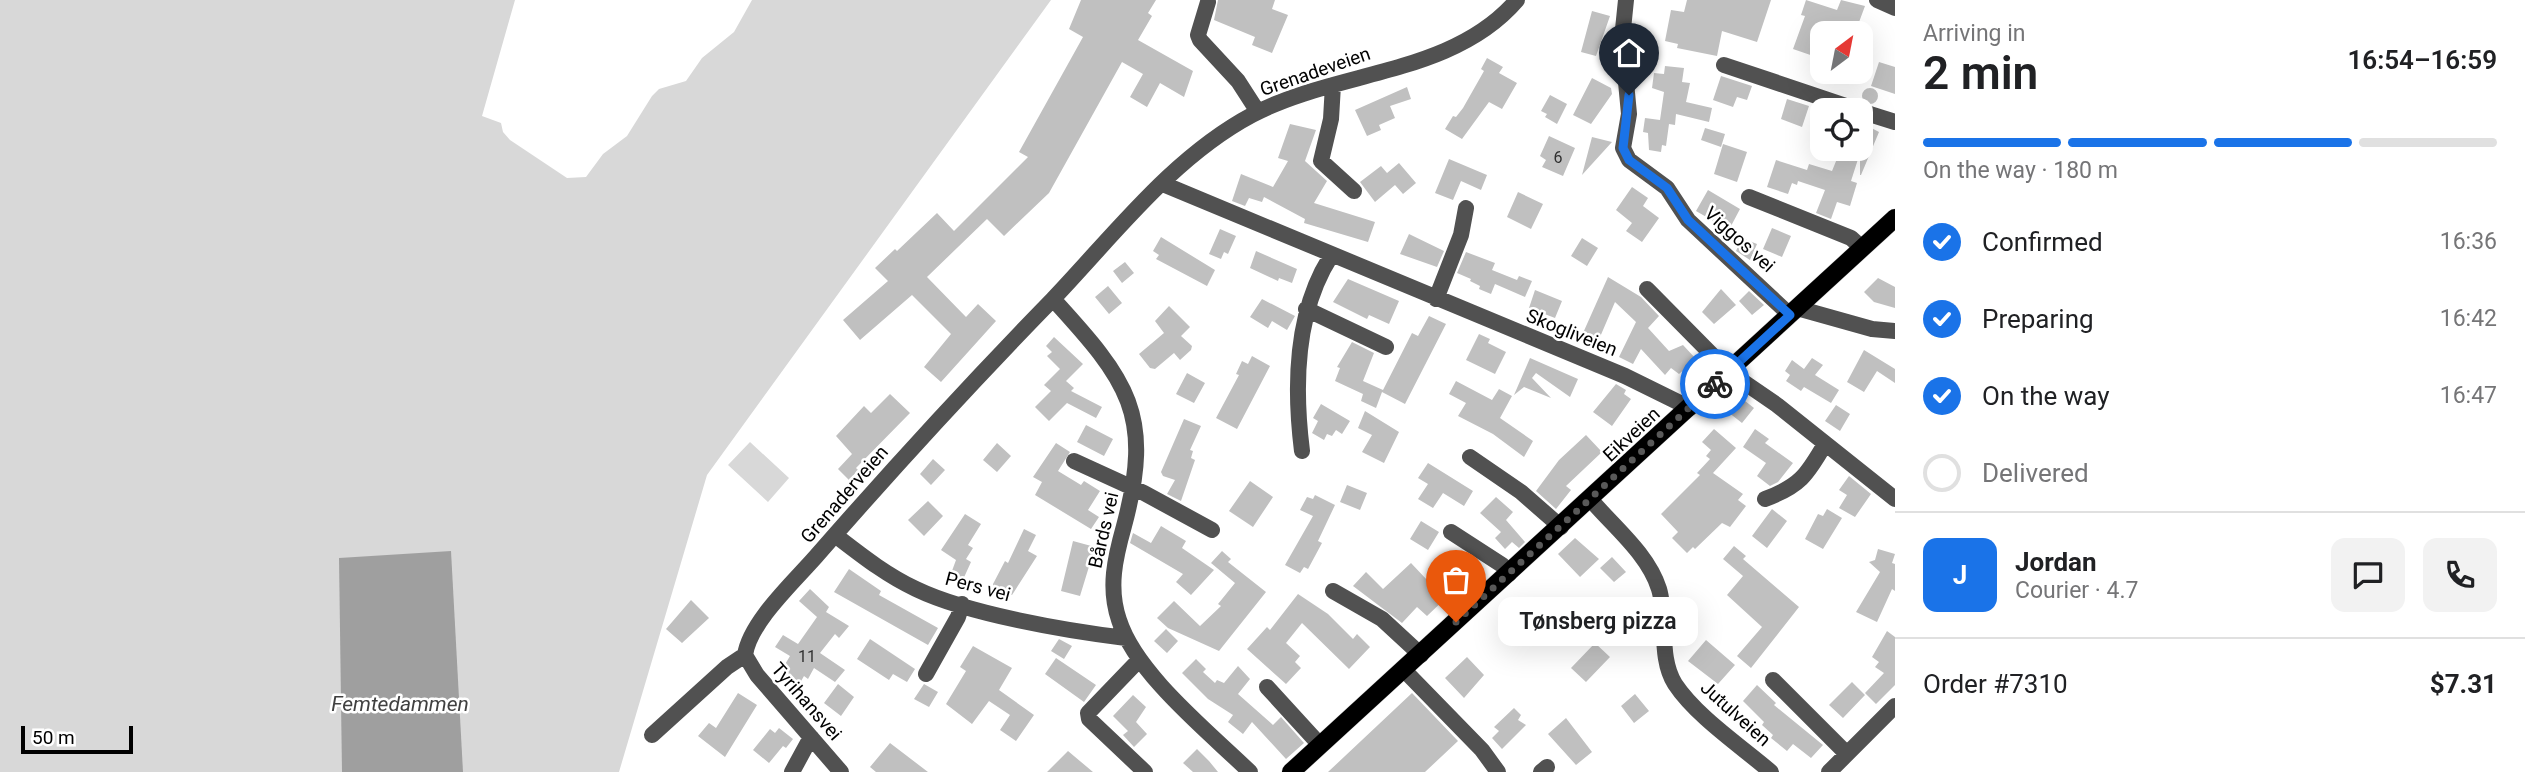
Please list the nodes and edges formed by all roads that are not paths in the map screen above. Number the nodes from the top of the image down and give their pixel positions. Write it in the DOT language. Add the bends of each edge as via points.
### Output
graph roads {
  1 [pos="1517,0"];
  2 [pos="1626,0"];
  3 [pos="1877,0"];
  4 [pos="1208,2"];
  5 [pos="1895,8"];
  6 [pos="1724,65"];
  7 [pos="1333,85"];
  8 [pos="1821,98"];
  9 [pos="1258,112"];
  10 [pos="1873,115"];
  11 [pos="1895,122"];
  12 [pos="1163,184"];
  13 [pos="1354,191"];
  14 [pos="1749,197"];
  15 [pos="1466,208"];
  16 [pos="1895,218"];
  17 [pos="1862,248"];
  18 [pos="1331,256"];
  19 [pos="1647,289"];
  20 [pos="1053,299"];
  21 [pos="1436,299"];
  22 [pos="1307,309"];
  23 [pos="1793,312"];
  24 [pos="1895,331"];
  25 [pos="1385,347"];
  26 [pos="1729,372"];
  27 [pos="1690,408"];
  28 [pos="1825,444"];
  29 [pos="1302,451"];
  30 [pos="1470,457"];
  31 [pos="1074,461"];
  32 [pos="1134,488"];
  33 [pos="1591,499"];
  34 [pos="1765,499"];
  35 [pos="1895,499"];
  36 [pos="1561,527"];
  37 [pos="1212,530"];
  38 [pos="1451,532"];
  39 [pos="835,535"];
  40 [pos="1509,574"];
  41 [pos="1333,592"];
  42 [pos="962,604"];
  43 [pos="1126,638"];
  44 [pos="745,655"];
  45 [pos="1421,655"];
  46 [pos="1139,660"];
  47 [pos="1404,670"];
  48 [pos="926,674"];
  49 [pos="1773,680"];
  50 [pos="1267,687"];
  51 [pos="1895,706"];
  52 [pos="652,736"];
  53 [pos="811,737"];
  54 [pos="1320,746"];
  55 [pos="1847,754"];
  56 [pos="792,772"];
  57 [pos="841,772"];
  58 [pos="1144,772"];
  59 [pos="1250,772"];
  60 [pos="1291,772"];
  61 [pos="1498,772"];
  62 [pos="1771,772"];
  63 [pos="1829,772"];
  1 -- 7 [label="street, Grenadeveien" via="1491,27 1457,46"];
  2 -- 23 [label="street, Viggos vei" via="1622,39 1629,114 1623,148 1629,160 1667,188 1688,220"];
  3 -- 5 [label="street"];
  4 -- 9 [label="street" via="1200,40 1238,81"];
  6 -- 8 [label="street"];
  7 -- 9 [label="street, Grenadeveien"];
  7 -- 13 [label="street" via="1321,161"];
  9 -- 12 [label="street, Grenadeveien" via="1202,148"];
  10 -- 11 [label="street"];
  12 -- 18 [label="street, Skogliveien"];
  12 -- 20 [label="street, Grenadeveien"];
  14 -- 17 [label="street" via="1851,238"];
  15 -- 21 [label="street" via="1461,235"];
  16 -- 17 [label="main road, Eikveien"];
  17 -- 23 [label="main road, Eikveien"];
  18 -- 21 [label="street, Skogliveien"];
  18 -- 22 [label="street"];
  19 -- 26 [label="street"];
  20 -- 32 [label="street, Bårds vei" via="1108,362 1130,404 1137,445"];
  20 -- 39 [label="street, Grenaderveien"];
  21 -- 27 [label="street, Skogliveien" via="1625,376"];
  22 -- 25 [label="street"];
  22 -- 29 [label="street" via="1297,405"];
  23 -- 24 [label="street"];
  23 -- 26 [label="main road, Eikveien"];
  26 -- 27 [label="main road, Eikveien"];
  26 -- 28 [label="street"];
  27 -- 33 [label="main road, Eikveien"];
  28 -- 34 [label="street" via="1805,478 1788,491"];
  28 -- 35 [label="street"];
  30 -- 36 [label="street"];
  31 -- 32 [label="street, Bårds vei"];
  32 -- 37 [label="street, Bårds vei"];
  32 -- 43 [label="street, Bårds vei" via="1112,588"];
  33 -- 36 [label="main road, Eikveien"];
  33 -- 62 [label="street, Jutulveien" via="1651,569 1662,603 1667,662 1674,683"];
  36 -- 40 [label="main road, Eikveien"];
  38 -- 40 [label="street"];
  39 -- 42 [label="street, Pers vei" via="897,579"];
  39 -- 44 [label="street, Grenaderveien" via="750,636"];
  40 -- 45 [label="main road, Eikveien"];
  41 -- 45 [label="street" via="1382,620"];
  42 -- 43 [label="street, Pers vei"];
  42 -- 48 [label="street"];
  43 -- 46 [label="street, Bårds vei"];
  44 -- 52 [label="street, Grenaderveien"];
  44 -- 53 [label="street, Tyrihansvei"];
  45 -- 47 [label="main road, Eikveien"];
  46 -- 58 [label="street" via="1088,713"];
  46 -- 59 [label="street, Bårds vei"];
  47 -- 54 [label="main road, Eikveien"];
  47 -- 61 [label="street"];
  49 -- 55 [label="street"];
  50 -- 54 [label="street"];
  51 -- 55 [label="street"];
  53 -- 56 [label="street"];
  53 -- 57 [label="street, Tyrihansvei"];
  54 -- 60 [label="main road, Eikveien"];
  55 -- 63 [label="street"];
}
